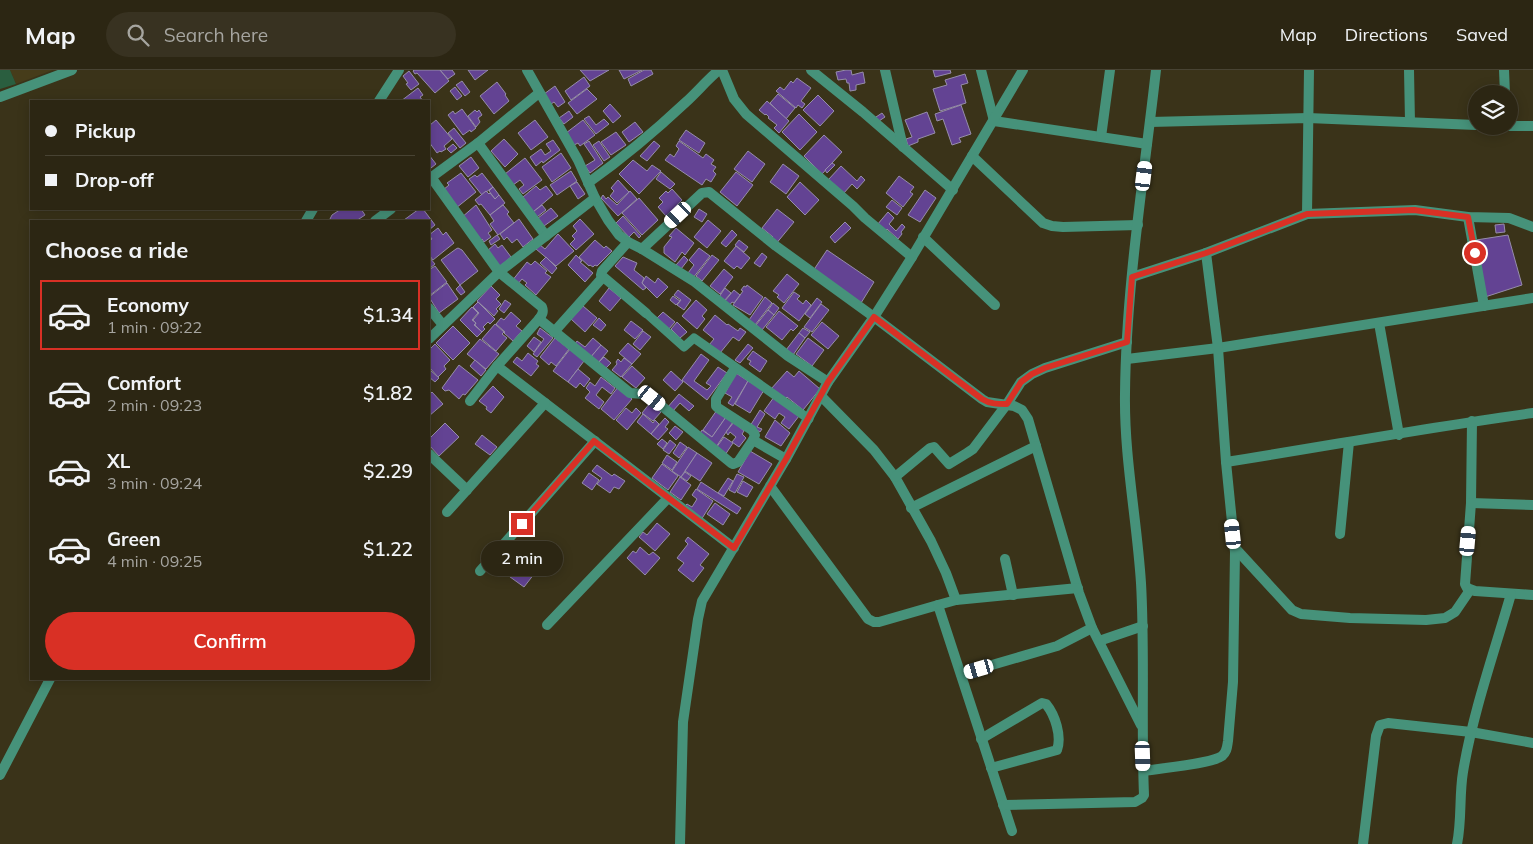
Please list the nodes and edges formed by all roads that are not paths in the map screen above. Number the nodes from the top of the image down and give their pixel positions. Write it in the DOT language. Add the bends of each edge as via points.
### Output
graph roads {
  1 [pos="72,70"];
  2 [pos="399,70"];
  3 [pos="527,70"];
  4 [pos="720,70"];
  5 [pos="811,70"];
  6 [pos="885,70"];
  7 [pos="981,70"];
  8 [pos="1023,70"];
  9 [pos="1110,70"];
  10 [pos="1156,70"];
  11 [pos="1309,70"];
  12 [pos="1409,70"];
  13 [pos="1504,70"];
  14 [pos="1505,85"];
  15 [pos="539,93"];
  16 [pos="0,97"];
  17 [pos="380,100"];
  18 [pos="1308,118"];
  19 [pos="994,121"];
  20 [pos="1150,122"];
  21 [pos="1410,122"];
  22 [pos="1468,125"];
  23 [pos="1518,126"];
  24 [pos="1533,126"];
  25 [pos="1101,137"];
  26 [pos="478,143"];
  27 [pos="1147,144"];
  28 [pos="903,147"];
  29 [pos="972,156"];
  30 [pos="430,178"];
  31 [pos="588,183"];
  32 [pos="953,190"];
  33 [pos="595,198"];
  34 [pos="390,210"];
  35 [pos="1307,214"];
  36 [pos="1468,217"];
  37 [pos="376,220"];
  38 [pos="1138,225"];
  39 [pos="1533,227"];
  40 [pos="546,236"];
  41 [pos="923,237"];
  42 [pos="628,242"];
  43 [pos="642,249"];
  44 [pos="1206,253"];
  45 [pos="912,257"];
  46 [pos="499,272"];
  47 [pos="603,277"];
  48 [pos="1132,277"];
  49 [pos="1533,298"];
  50 [pos="995,305"];
  51 [pos="1484,306"];
  52 [pos="430,309"];
  53 [pos="646,314"];
  54 [pos="874,317"];
  55 [pos="539,319"];
  56 [pos="1379,323"];
  57 [pos="444,325"];
  58 [pos="554,332"];
  59 [pos="430,338"];
  60 [pos="1127,342"];
  61 [pos="1218,348"];
  62 [pos="1127,359"];
  63 [pos="497,366"];
  64 [pos="735,368"];
  65 [pos="828,382"];
  66 [pos="821,396"];
  67 [pos="470,401"];
  68 [pos="545,403"];
  69 [pos="1007,404"];
  70 [pos="1533,413"];
  71 [pos="809,419"];
  72 [pos="1472,421"];
  73 [pos="1399,435"];
  74 [pos="753,440"];
  75 [pos="594,441"];
  76 [pos="1349,442"];
  77 [pos="1036,446"];
  78 [pos="430,455"];
  79 [pos="786,459"];
  80 [pos="1226,462"];
  81 [pos="895,477"];
  82 [pos="770,486"];
  83 [pos="467,490"];
  84 [pos="668,498"];
  85 [pos="1471,503"];
  86 [pos="1533,505"];
  87 [pos="911,508"];
  88 [pos="448,512"];
  89 [pos="1340,534"];
  90 [pos="734,548"];
  91 [pos="1235,548"];
  92 [pos="1005,558"];
  93 [pos="480,572"];
  94 [pos="1078,588"];
  95 [pos="1470,590"];
  96 [pos="1511,594"];
  97 [pos="1013,595"];
  98 [pos="1533,595"];
  99 [pos="956,600"];
  100 [pos="938,605"];
  101 [pos="547,625"];
  102 [pos="1143,626"];
  103 [pos="1092,628"];
  104 [pos="1099,641"];
  105 [pos="961,674"];
  106 [pos="49,680"];
  107 [pos="1142,728"];
  108 [pos="1471,732"];
  109 [pos="981,739"];
  110 [pos="1533,742"];
  111 [pos="991,768"];
  112 [pos="1144,771"];
  113 [pos="0,775"];
  114 [pos="1003,805"];
  115 [pos="1012,831"];
  116 [pos="680,844"];
  117 [pos="1363,844"];
  118 [pos="1457,844"];
  1 -- 16 [label="street"];
  2 -- 17 [label="street"];
  3 -- 15 [label="street"];
  4 -- 31 [label="street" via="637,146"];
  4 -- 45 [label="street" via="746,114"];
  5 -- 28 [label="street"];
  6 -- 28 [label="street"];
  7 -- 19 [label="street"];
  8 -- 19 [label="street"];
  9 -- 25 [label="street"];
  10 -- 20 [label="street"];
  11 -- 18 [label="street"];
  12 -- 21 [label="street"];
  13 -- 14 [label="street"];
  15 -- 26 [label="street"];
  15 -- 31 [label="street"];
  18 -- 20 [label="street"];
  18 -- 21 [label="street"];
  18 -- 35 [label="street"];
  19 -- 25 [label="street"];
  19 -- 29 [label="street"];
  20 -- 27 [label="street"];
  21 -- 22 [label="street"];
  23 -- 24 [label="street"];
  25 -- 27 [label="street"];
  26 -- 30 [label="street"];
  26 -- 40 [label="street"];
  27 -- 38 [label="street"];
  28 -- 32 [label="street"];
  29 -- 32 [label="street"];
  29 -- 38 [label="street" via="1043,223 1063,227"];
  30 -- 46 [label="street"];
  31 -- 33 [label="street"];
  32 -- 41 [label="street"];
  33 -- 40 [label="street"];
  33 -- 42 [label="street" via="619,235"];
  34 -- 37 [label="street"];
  35 -- 36 [label="street" via="1414,210"];
  35 -- 44 [label="street"];
  36 -- 39 [label="street" via="1509,218"];
  36 -- 51 [label="street"];
  38 -- 48 [label="street"];
  40 -- 46 [label="street"];
  41 -- 45 [label="street"];
  41 -- 50 [label="street"];
  42 -- 43 [label="street"];
  42 -- 47 [label="street" via="602,271"];
  43 -- 54 [label="street" via="702,193 709,192 768,240"];
  43 -- 65 [label="street" via="695,282 788,356"];
  44 -- 48 [label="street"];
  44 -- 61 [label="street"];
  45 -- 54 [label="street"];
  46 -- 55 [label="street" via="542,307"];
  46 -- 57 [label="street"];
  47 -- 53 [label="street"];
  47 -- 58 [label="street"];
  48 -- 60 [label="street"];
  49 -- 51 [label="street"];
  51 -- 56 [label="street"];
  52 -- 57 [label="street"];
  53 -- 64 [label="street" via="684,347 694,338"];
  54 -- 65 [label="street"];
  54 -- 69 [label="street" via="982,399 994,404"];
  55 -- 58 [label="street"];
  55 -- 63 [label="street"];
  56 -- 61 [label="street"];
  56 -- 73 [label="street"];
  57 -- 59 [label="street"];
  58 -- 74 [label="street" via="630,393 652,398 731,463 738,462"];
  60 -- 62 [label="street"];
  60 -- 69 [label="street" via="1032,374 1021,382"];
  61 -- 62 [label="street"];
  61 -- 80 [label="street"];
  62 -- 102 [label="street" via="1125,422"];
  63 -- 67 [label="street"];
  63 -- 68 [label="street"];
  64 -- 71 [label="street"];
  64 -- 74 [label="street" via="716,402 718,408 752,430"];
  65 -- 66 [label="street"];
  66 -- 71 [label="street"];
  66 -- 81 [label="street" via="874,450"];
  68 -- 75 [label="street"];
  68 -- 83 [label="street"];
  69 -- 77 [label="street" via="1022,410"];
  69 -- 81 [label="street" via="973,448 952,464 946,462 934,447"];
  70 -- 72 [label="street"];
  71 -- 79 [label="street"];
  72 -- 73 [label="street"];
  72 -- 85 [label="street"];
  73 -- 76 [label="street"];
  74 -- 79 [label="street"];
  75 -- 84 [label="street"];
  75 -- 93 [label="street"];
  76 -- 80 [label="street"];
  76 -- 89 [label="street"];
  77 -- 87 [label="street"];
  77 -- 94 [label="street"];
  78 -- 83 [label="street"];
  79 -- 82 [label="street"];
  80 -- 91 [label="street"];
  81 -- 87 [label="street"];
  82 -- 90 [label="street"];
  82 -- 100 [label="street" via="868,619 879,622"];
  83 -- 88 [label="street"];
  84 -- 90 [label="street"];
  84 -- 101 [label="street"];
  85 -- 86 [label="street"];
  85 -- 95 [label="street" via="1465,579"];
  87 -- 99 [label="street" via="931,541"];
  90 -- 116 [label="street" via="702,602 698,619 683,722"];
  91 -- 95 [label="street" via="1292,610 1301,614 1350,618 1446,618 1455,612"];
  91 -- 112 [label="street" via="1233,682 1227,750 1213,760"];
  92 -- 97 [label="street"];
  94 -- 97 [label="street"];
  94 -- 103 [label="street"];
  95 -- 96 [label="street"];
  96 -- 98 [label="street"];
  96 -- 108 [label="street"];
  97 -- 99 [label="street"];
  99 -- 100 [label="street"];
  100 -- 105 [label="street"];
  102 -- 104 [label="street"];
  102 -- 107 [label="street"];
  103 -- 104 [label="street"];
  103 -- 105 [label="street" via="1057,646"];
  104 -- 107 [label="street"];
  105 -- 109 [label="street"];
  106 -- 113 [label="street"];
  107 -- 112 [label="street"];
  108 -- 110 [label="street"];
  108 -- 117 [label="street" via="1388,723 1380,725"];
  108 -- 118 [label="street" via="1462,774"];
  109 -- 111 [label="street"];
  109 -- 111 [label="street" via="1042,703 1050,708 1059,741 1056,750"];
  111 -- 114 [label="street"];
  112 -- 114 [label="street" via="1144,795 1135,802"];
  114 -- 115 [label="street"];
}
